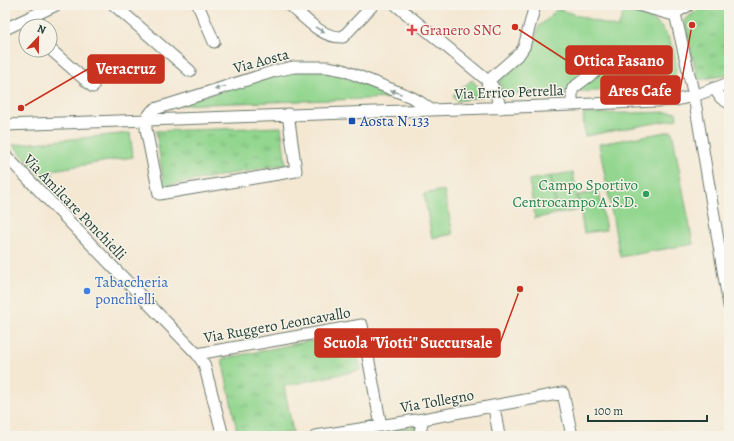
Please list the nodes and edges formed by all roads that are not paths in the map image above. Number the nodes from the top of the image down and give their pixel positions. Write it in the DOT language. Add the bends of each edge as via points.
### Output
graph roads {
  1 [pos="56,5"];
  2 [pos="114,5"];
  3 [pos="198,5"];
  4 [pos="290,5"];
  5 [pos="373,5"];
  6 [pos="396,5"];
  7 [pos="535,5"];
  8 [pos="638,5"];
  9 [pos="689,5"];
  10 [pos="674,9"];
  11 [pos="35,18"];
  12 [pos="18,26"];
  13 [pos="5,29"];
  14 [pos="214,42"];
  15 [pos="620,53"];
  16 [pos="58,56"];
  17 [pos="190,71"];
  18 [pos="488,81"];
  19 [pos="729,83"];
  20 [pos="93,88"];
  21 [pos="714,88"];
  22 [pos="694,96"];
  23 [pos="729,103"];
  24 [pos="572,106"];
  25 [pos="497,108"];
  26 [pos="431,110"];
  27 [pos="288,114"];
  28 [pos="146,119"];
  29 [pos="7,126"];
  30 [pos="5,155"];
  31 [pos="725,254"];
  32 [pos="729,306"];
  33 [pos="197,354"];
  34 [pos="494,407"];
  35 [pos="423,419"];
  36 [pos="381,426"];
  37 [pos="223,436"];
  38 [pos="316,436"];
  39 [pos="419,436"];
  40 [pos="426,436"];
  41 [pos="499,436"];
  42 [pos="572,436"];
  1 -- 11 [label="street"];
  2 -- 17 [label="street"];
  3 -- 14 [label="street"];
  4 -- 5 [label="street, one-way" via="318,30 337,37 343,37"];
  6 -- 18 [label="street"];
  7 -- 18 [label="street" via="524,47"];
  8 -- 10 [label="street" via="670,14"];
  9 -- 10 [label="street"];
  10 -- 22 [label="street"];
  12 -- 13 [label="street"];
  15 -- 24 [label="street" via="573,88"];
  16 -- 20 [label="street"];
  18 -- 25 [label="street" via="493,87"];
  19 -- 21 [label="street, Via Errico Petrella"];
  21 -- 22 [label="street, Via Errico Petrella"];
  21 -- 23 [label="street" via="721,98"];
  22 -- 24 [label="street, Via Errico Petrella" via="676,100"];
  22 -- 31 [label="street"];
  24 -- 25 [label="street, Via Errico Petrella"];
  25 -- 26 [label="street, Via Errico Petrella"];
  26 -- 27 [label="street, Via Errico Petrella"];
  26 -- 28 [label="street, Via Aosta, one-way" via="411,97 351,73 327,67 306,66 285,68 175,102 155,109"];
  27 -- 28 [label="street, Via Errico Petrella"];
  27 -- 28 [label="street" via="296,171 159,194"];
  28 -- 29 [label="street, Via Errico Petrella"];
  30 -- 33 [label="street, Via Amilcare Ponchielli"];
  31 -- 32 [label="street"];
  33 -- 36 [label="street, Via Ruggero Leoncavallo" via="362,325"];
  33 -- 37 [label="street, Via Amilcare Ponchielli" via="204,364"];
  34 -- 35 [label="street, Via Tollegno"];
  34 -- 41 [label="street"];
  34 -- 42 [label="street, Via Tollegno" via="563,393"];
  35 -- 36 [label="street, Via Tollegno"];
  35 -- 39 [label="street"];
  35 -- 40 [label="street"];
  36 -- 38 [label="street, Via Tollegno"];
}
